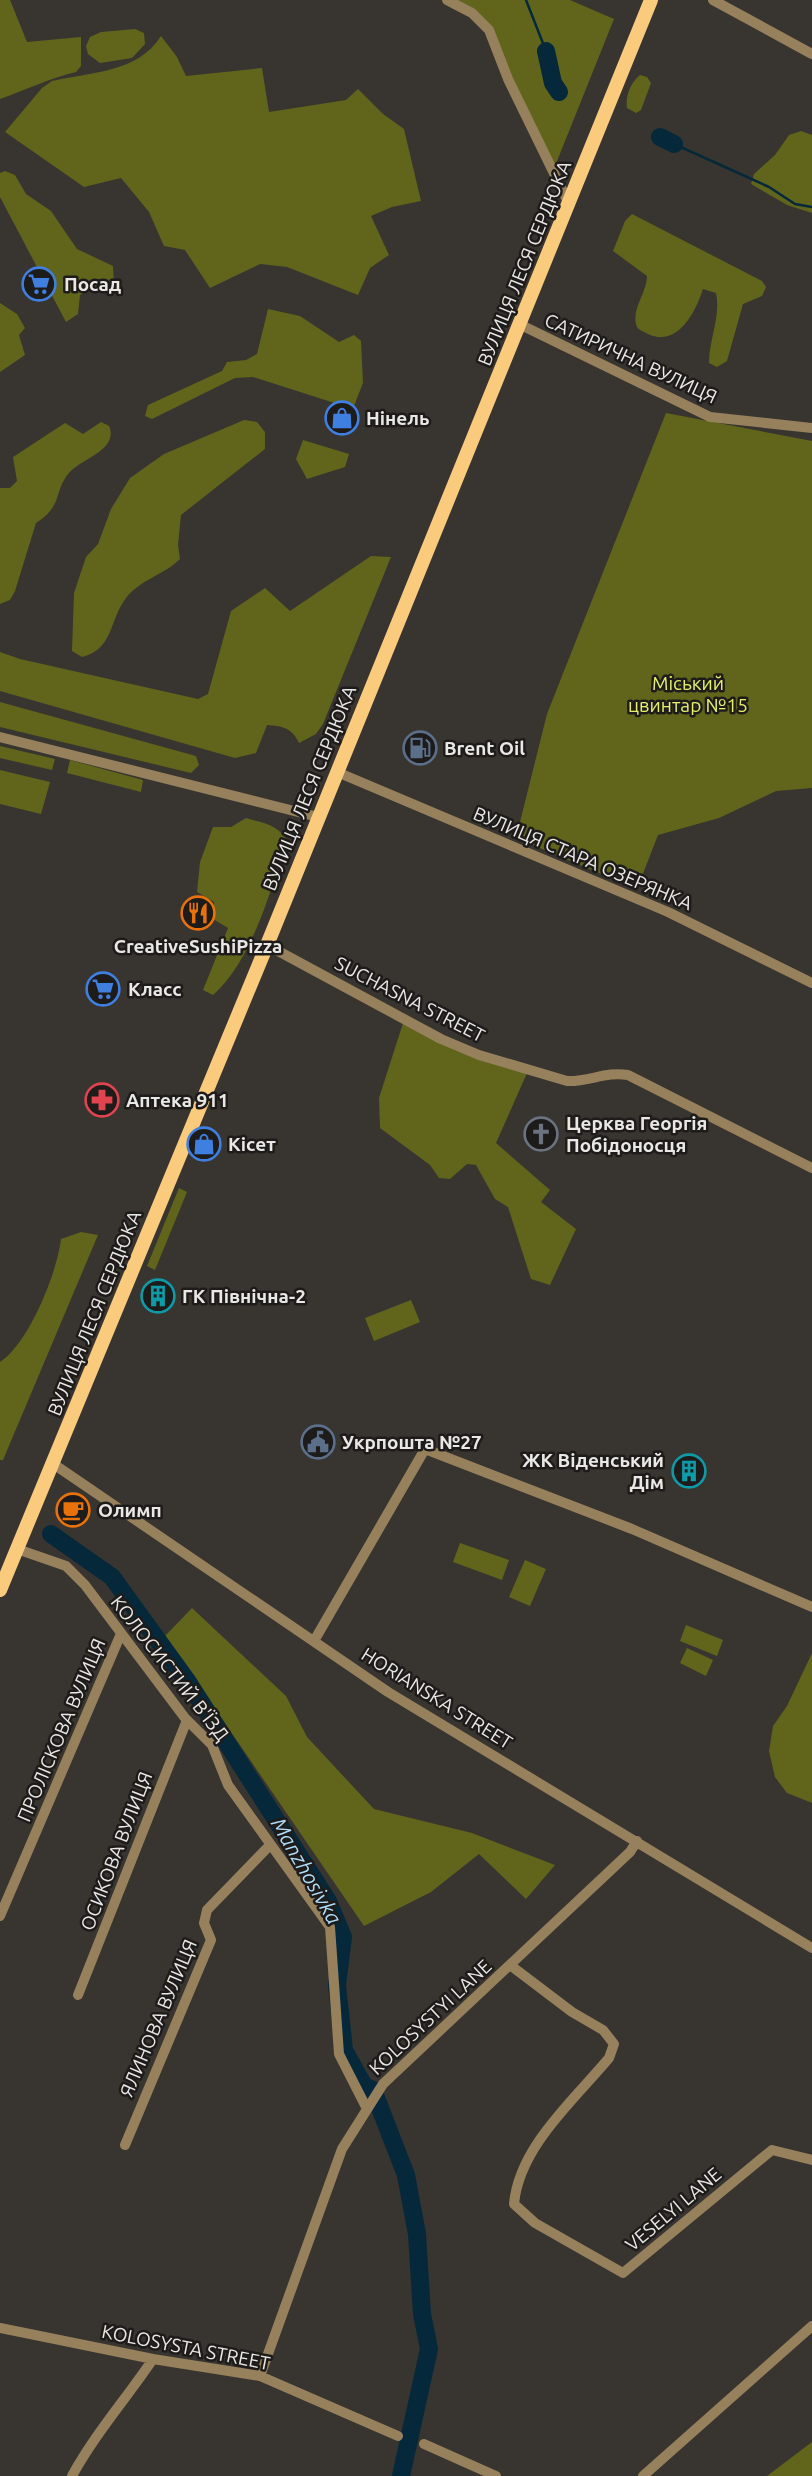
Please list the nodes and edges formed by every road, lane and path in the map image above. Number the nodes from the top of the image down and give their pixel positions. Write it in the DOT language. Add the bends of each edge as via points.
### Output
graph roads {
  1 [pos="447,0"];
  2 [pos="651,0"];
  3 [pos="713,0"];
  4 [pos="812,54"];
  5 [pos="569,204"];
  6 [pos="519,324"];
  7 [pos="812,428"];
  8 [pos="0,737"];
  9 [pos="337,772"];
  10 [pos="318,817"];
  11 [pos="267,944"];
  12 [pos="812,983"];
  13 [pos="812,1168"];
  14 [pos="52,1463"];
  15 [pos="20,1542"];
  16 [pos="0,1590"];
  17 [pos="812,1607"];
  18 [pos="120,1636"];
  19 [pos="314,1641"];
  20 [pos="187,1720"];
  21 [pos="637,1841"];
  22 [pos="270,1845"];
  23 [pos="0,1916"];
  24 [pos="812,1948"];
  25 [pos="510,1965"];
  26 [pos="78,1995"];
  27 [pos="368,2103"];
  28 [pos="125,2145"];
  29 [pos="812,2160"];
  30 [pos="812,2326"];
  31 [pos="0,2329"];
  32 [pos="153,2359"];
  33 [pos="260,2376"];
  34 [pos="398,2436"];
  35 [pos="424,2444"];
  36 [pos="72,2476"];
  37 [pos="496,2476"];
  38 [pos="643,2476"];
  1 -- 5 [label="street" via="472,13 489,30"];
  2 -- 5 [label="main road, ВУЛИЦЯ ЛЕСЯ СЕРДЮКА"];
  3 -- 4 [label="street"];
  5 -- 6 [label="main road, ВУЛИЦЯ ЛЕСЯ СЕРДЮКА"];
  6 -- 7 [label="street, САТИРИЧНА ВУЛИЦЯ" via="710,417"];
  6 -- 9 [label="main road, ВУЛИЦЯ ЛЕСЯ СЕРДЮКА"];
  8 -- 10 [label="street"];
  9 -- 10 [label="main road, ВУЛИЦЯ ЛЕСЯ СЕРДЮКА"];
  9 -- 12 [label="street, ВУЛИЦЯ СТАРА ОЗЕРЯНКА" via="668,912"];
  10 -- 11 [label="main road, ВУЛИЦЯ ЛЕСЯ СЕРДЮКА"];
  11 -- 13 [label="street, SUCHASNA STREET" via="466,1049 579,1082 616,1073 628,1075"];
  11 -- 14 [label="main road, ВУЛИЦЯ ЛЕСЯ СЕРДЮКА"];
  14 -- 15 [label="main road, ВУЛИЦЯ ЛЕСЯ СЕРДЮКА"];
  14 -- 19 [label="street, HORIANSKA STREET"];
  15 -- 16 [label="main road, ВУЛИЦЯ ЛЕСЯ СЕРДЮКА"];
  15 -- 18 [label="street, КОЛОСИСТИЙ В'ЇЗД" via="66,1566"];
  17 -- 19 [label="street" via="632,1529 425,1449"];
  18 -- 20 [label="street, КОЛОСИСТИЙ В'ЇЗД"];
  18 -- 23 [label="street, ПРОЛІСКОВА ВУЛИЦЯ"];
  19 -- 21 [label="street, HORIANSKA STREET" via="388,1692"];
  20 -- 22 [label="street, КОЛОСИСТИЙ В'ЇЗД" via="212,1745 228,1785"];
  20 -- 26 [label="street, ОСИКОВА ВУЛИЦЯ"];
  21 -- 24 [label="street, HORIANSKA STREET"];
  21 -- 25 [label="street, KOLOSYSTYI LANE" via="631,1852"];
  22 -- 27 [label="street, КОЛОСИСТИЙ В'ЇЗД" via="330,1927 339,2054"];
  22 -- 28 [label="street, ЯЛИНОВА ВУЛИЦЯ" via="207,1910 204,1923 211,1940"];
  25 -- 27 [label="street, KOLOSYSTYI LANE"];
  25 -- 29 [label="street, VESELYI LANE" via="603,2030 614,2044 609,2058 534,2148 515,2188 514,2204 535,2223 623,2273 772,2150"];
  27 -- 33 [label="street, KOLOSYSTYI LANE" via="342,2149"];
  30 -- 38 [label="street"];
  31 -- 32 [label="street, KOLOSYSTA STREET"];
  32 -- 33 [label="street, KOLOSYSTA STREET"];
  32 -- 36 [label="street" via="93,2437"];
  33 -- 34 [label="street, KOLOSYSTA STREET"];
  35 -- 37 [label="street"];
}
